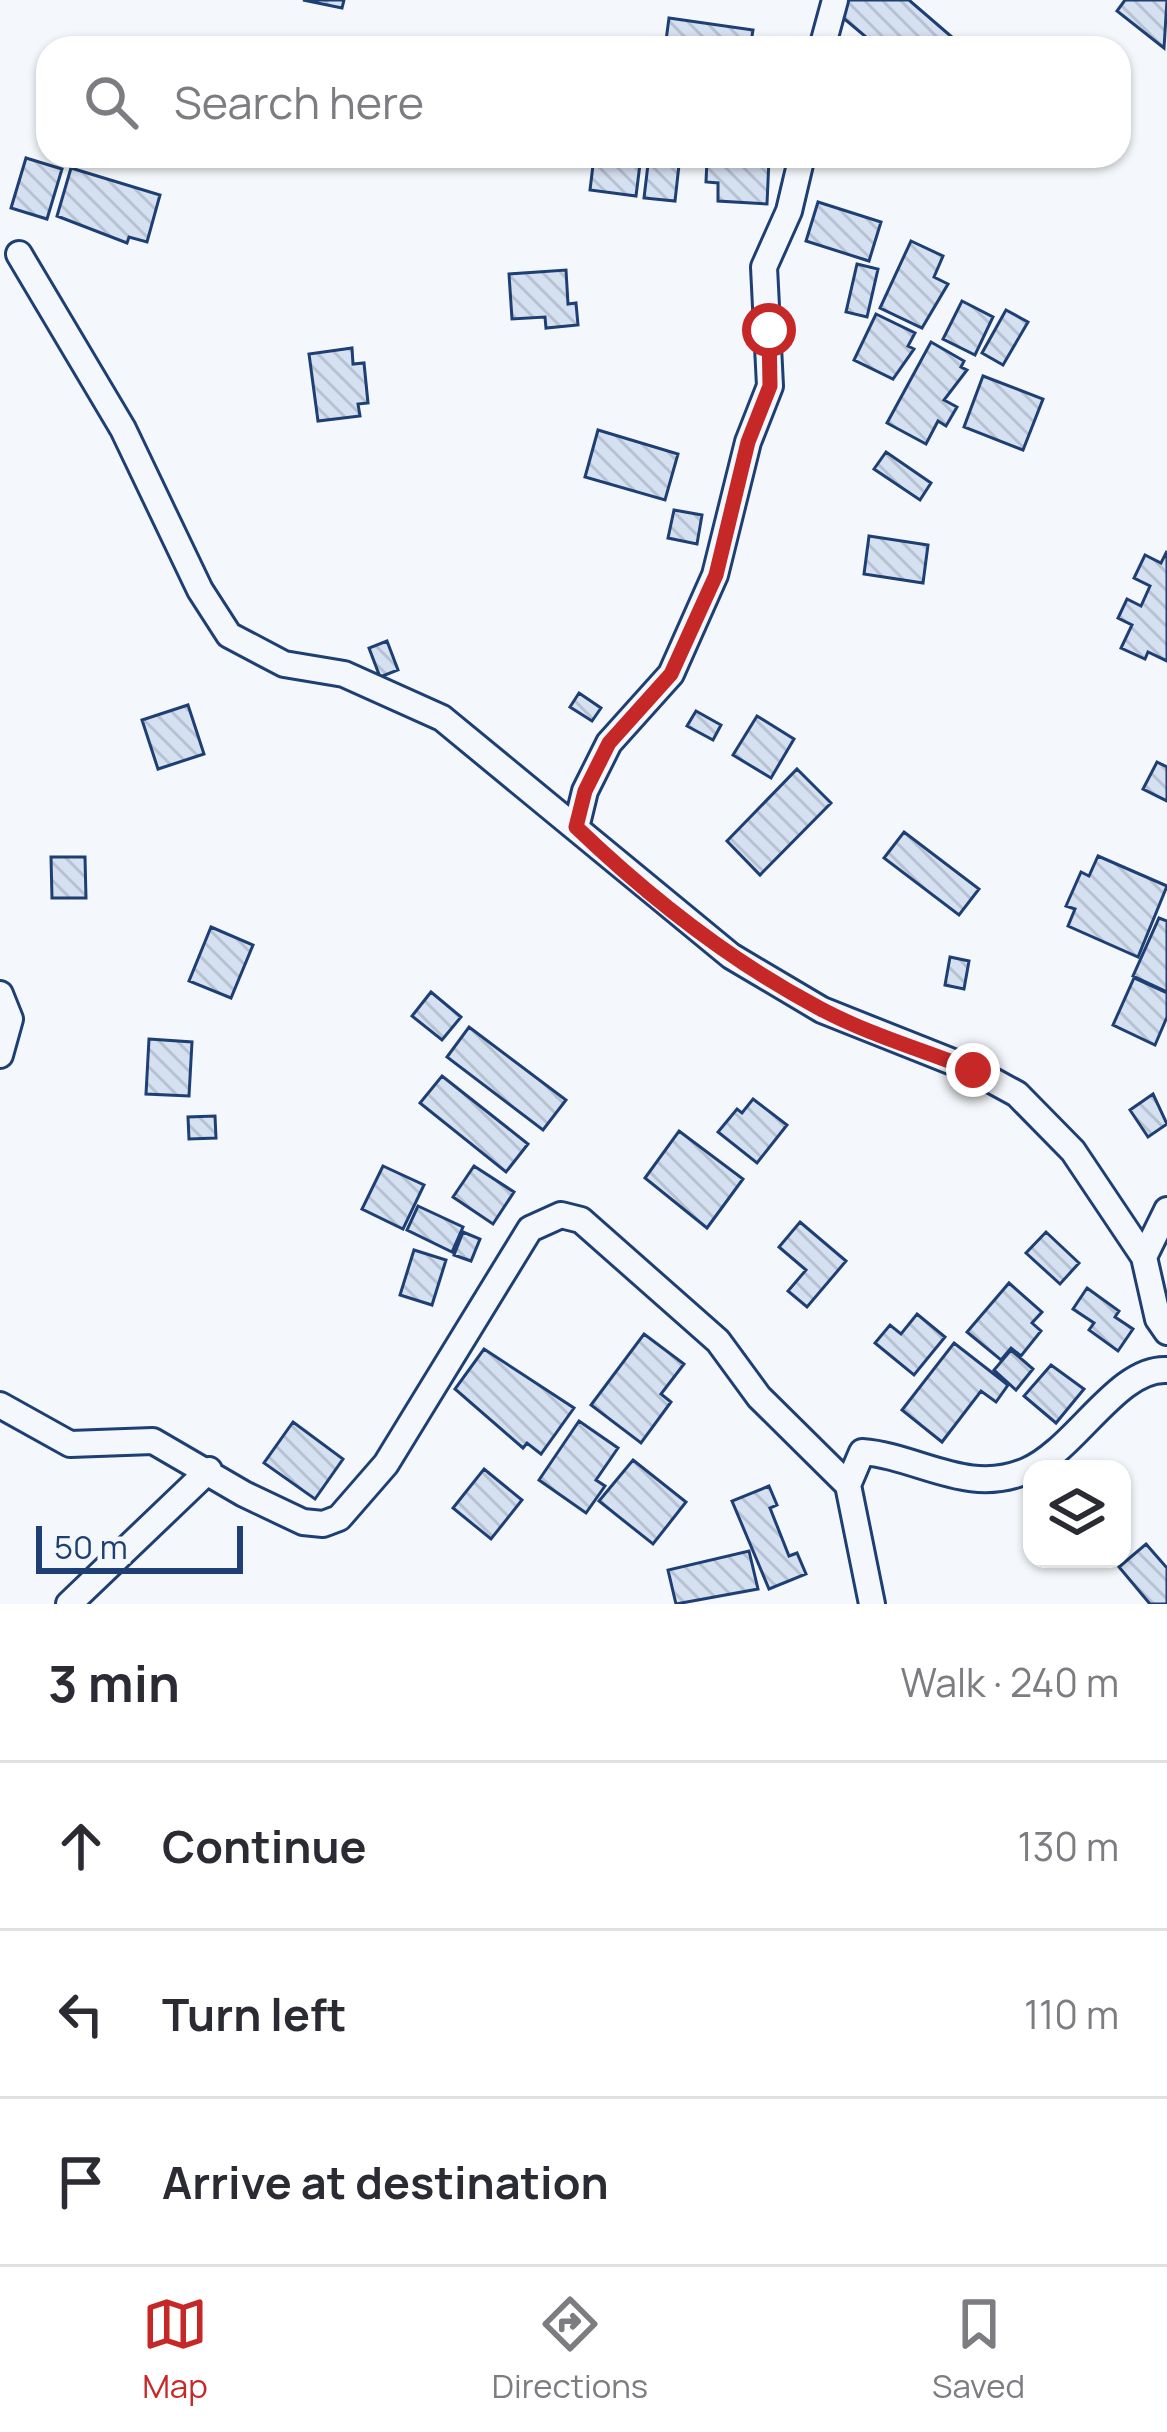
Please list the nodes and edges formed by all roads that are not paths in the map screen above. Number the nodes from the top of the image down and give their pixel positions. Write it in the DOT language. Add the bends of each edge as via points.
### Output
graph roads {
  1 [pos="835,0"];
  2 [pos="825,36"];
  3 [pos="799,168"];
  4 [pos="19,254"];
  5 [pos="576,827"];
  6 [pos="0,994"];
  7 [pos="0,1055"];
  8 [pos="1167,1210"];
  9 [pos="1144,1257"];
  10 [pos="1167,1332"];
  11 [pos="1167,1370"];
  12 [pos="0,1405"];
  13 [pos="208,1469"];
  14 [pos="848,1485"];
  15 [pos="69,1604"];
  16 [pos="872,1604"];
  1 -- 2 [label="street"];
  3 -- 5 [label="street" via="764,267 770,386 716,575 671,674 609,743"];
  4 -- 5 [label="street" via="123,429 229,635 284,664 344,674 442,718"];
  5 -- 9 [label="street" via="731,956 822,1010 1017,1094 1073,1151"];
  6 -- 7 [label="street" via="10,1019"];
  8 -- 9 [label="street"];
  9 -- 10 [label="street"];
  11 -- 14 [label="street" via="1117,1389 1070,1445 1023,1473 955,1480 862,1452"];
  12 -- 13 [label="street" via="70,1444 153,1441"];
  13 -- 14 [label="street" via="303,1522 339,1518 386,1464 530,1228 561,1215 602,1234 718,1341 759,1397"];
  13 -- 15 [label="street"];
  14 -- 16 [label="street"];
}
